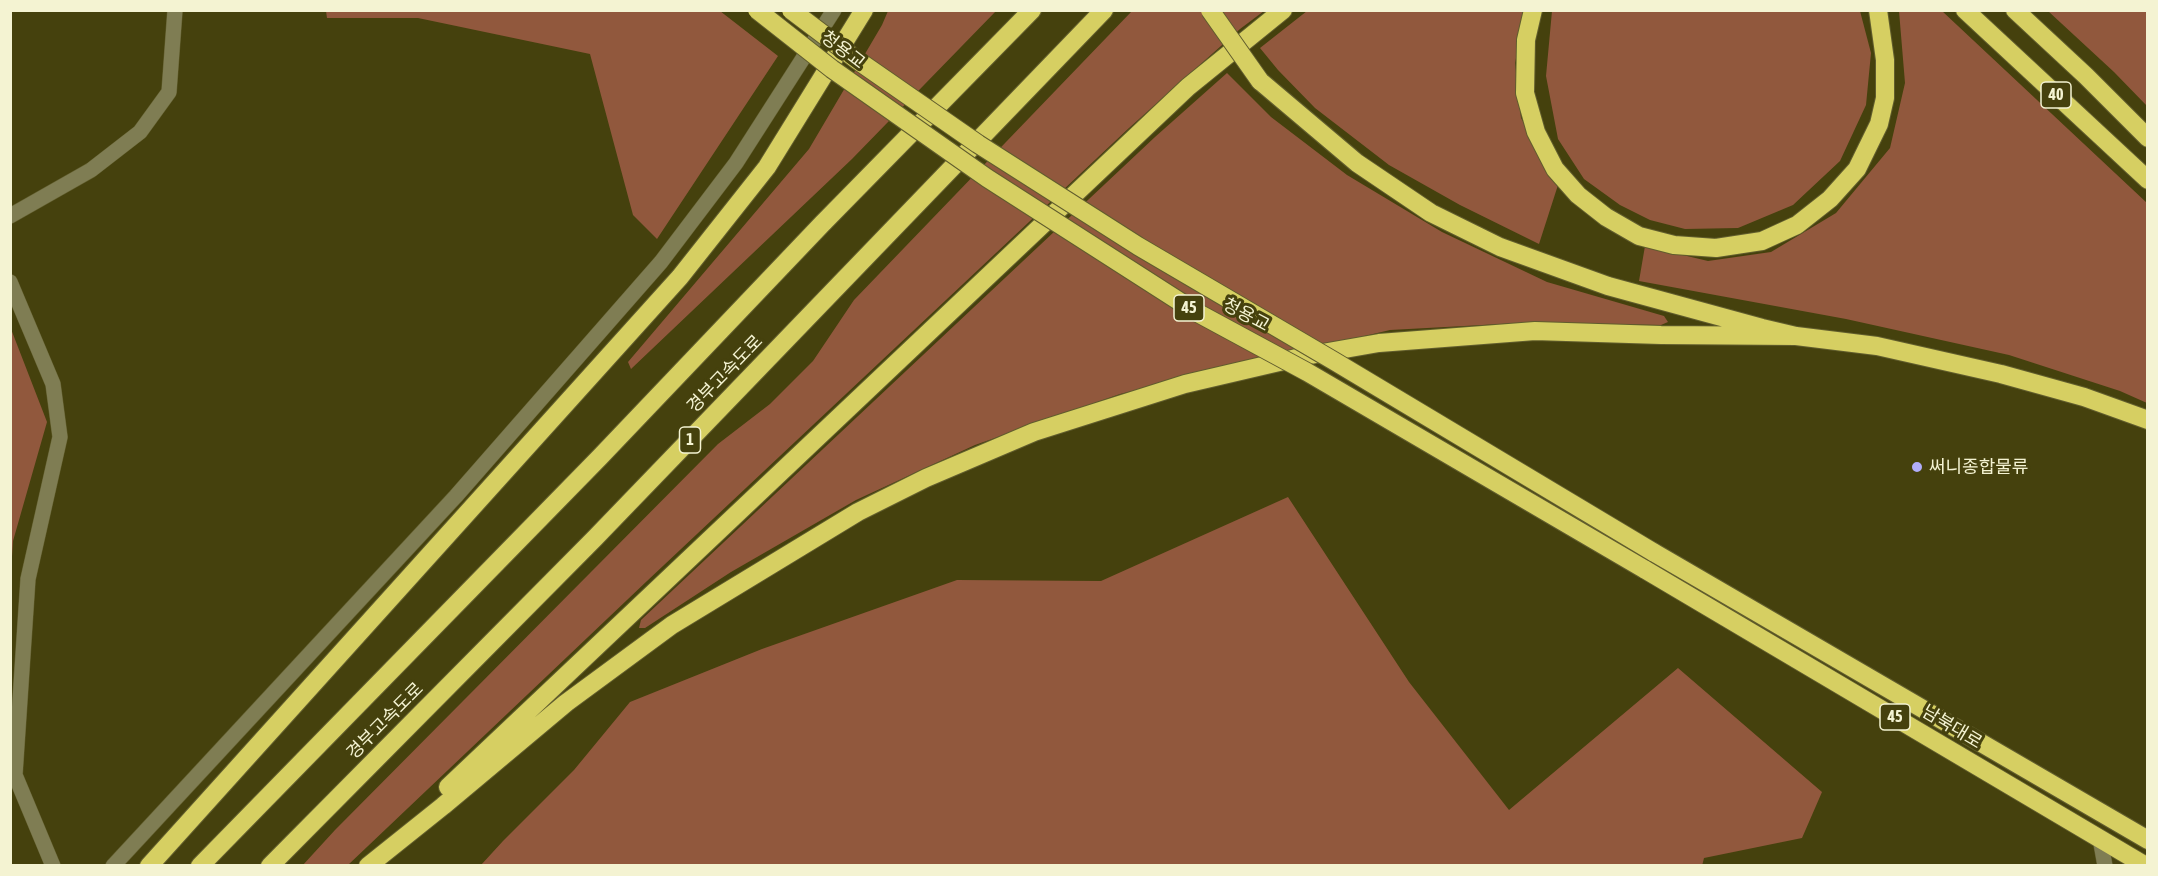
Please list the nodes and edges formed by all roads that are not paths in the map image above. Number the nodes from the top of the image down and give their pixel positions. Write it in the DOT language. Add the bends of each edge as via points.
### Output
graph roads {
  1 [pos="176,10"];
  2 [pos="757,10"];
  3 [pos="791,10"];
  4 [pos="834,10"];
  5 [pos="864,10"];
  6 [pos="1032,10"];
  7 [pos="1104,10"];
  8 [pos="1210,10"];
  9 [pos="1283,10"];
  10 [pos="1533,10"];
  11 [pos="1878,10"];
  12 [pos="1965,10"];
  13 [pos="2015,10"];
  14 [pos="2148,138"];
  15 [pos="2148,180"];
  16 [pos="10,216"];
  17 [pos="10,282"];
  18 [pos="1796,336"];
  19 [pos="2148,420"];
  20 [pos="1653,552"];
  21 [pos="1644,569"];
  22 [pos="2100,838"];
  23 [pos="2148,840"];
  24 [pos="53,866"];
  25 [pos="113,866"];
  26 [pos="149,866"];
  27 [pos="200,866"];
  28 [pos="270,866"];
  29 [pos="368,866"];
  30 [pos="2105,866"];
  31 [pos="2146,866"];
  1 -- 16 [label="street" via="169,92 140,132 91,170"];
  2 -- 21 [label="highway, 청용교 / 45, bridge" via="832,69 987,178 1196,312 1307,372"];
  3 -- 20 [label="highway, 청용교 / 45, bridge" via="978,144 1138,246"];
  4 -- 25 [label="street" via="736,163 661,262 456,496"];
  5 -- 26 [label="highway" via="767,167 680,277"];
  6 -- 27 [label="highway, 경부고속도로"];
  7 -- 28 [label="highway, 경부고속도로 / 1" via="595,538"];
  8 -- 18 [label="highway, bridge" via="1260,81 1357,163 1431,213 1500,247 1608,286"];
  9 -- 29 [label="highway" via="1188,87"];
  10 -- 11 [label="highway" via="1526,40 1525,93 1536,132 1555,169 1578,195 1639,236 1674,246 1716,248 1762,241 1797,225 1830,199 1857,169 1880,124 1885,98 1886,60"];
  12 -- 15 [label="highway, 40"];
  13 -- 14 [label="highway, 40"];
  17 -- 24 [label="street" via="53,384 60,437 28,579 15,775"];
  18 -- 19 [label="highway" via="1877,346 2001,374"];
  18 -- 29 [label="highway" via="1535,331 1379,343 1185,384 1034,432 858,512 672,625 566,703"];
  20 -- 23 [label="highway, 남북대로 / 45"];
  21 -- 22 [label="highway, 남북대로 / 45"];
  22 -- 30 [label="street"];
  22 -- 31 [label="highway, 남북대로 / 45"];
}
